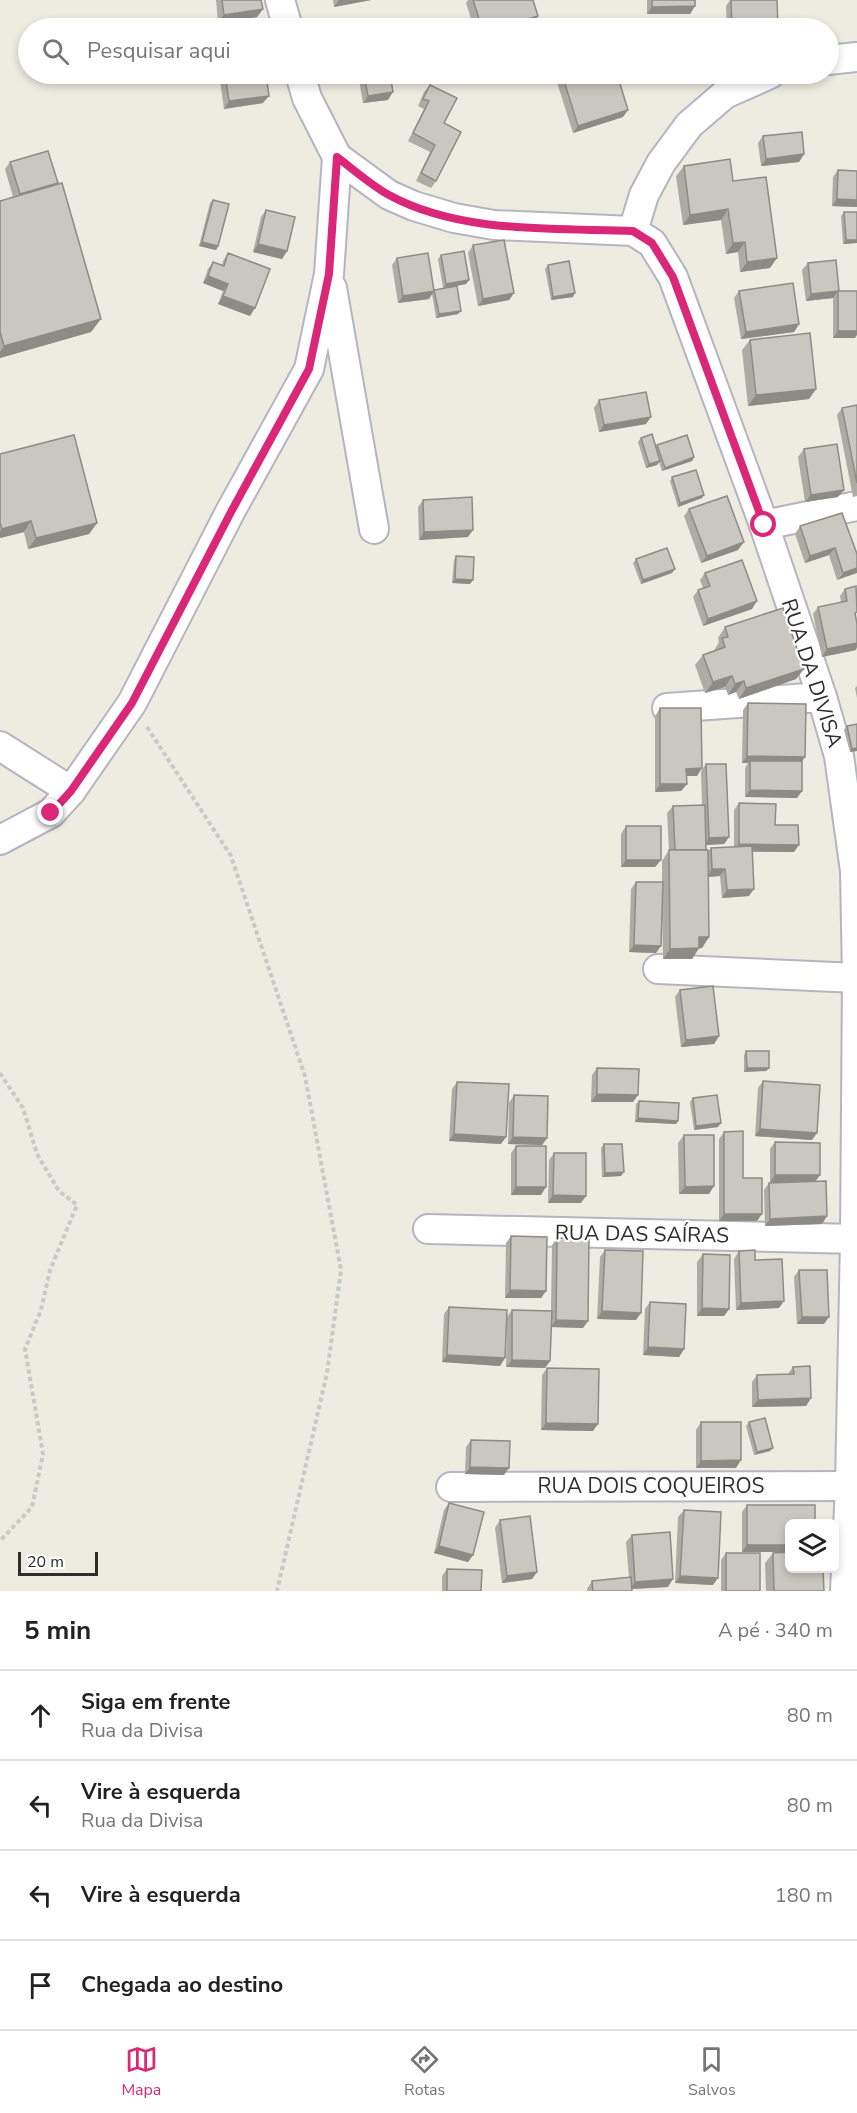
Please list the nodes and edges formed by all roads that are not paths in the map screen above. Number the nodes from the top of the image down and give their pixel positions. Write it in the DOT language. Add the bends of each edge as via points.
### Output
graph roads {
  1 [pos="280,0"];
  2 [pos="285,18"];
  3 [pos="857,57"];
  4 [pos="839,59"];
  5 [pos="303,84"];
  6 [pos="748,84"];
  7 [pos="337,157"];
  8 [pos="633,231"];
  9 [pos="329,274"];
  10 [pos="857,506"];
  11 [pos="764,525"];
  12 [pos="374,529"];
  13 [pos="822,697"];
  14 [pos="667,708"];
  15 [pos="0,746"];
  16 [pos="71,791"];
  17 [pos="0,840"];
  18 [pos="658,969"];
  19 [pos="857,978"];
  20 [pos="428,1229"];
  21 [pos="856,1239"];
  22 [pos="850,1486"];
  23 [pos="451,1487"];
  24 [pos="845,1591"];
  1 -- 2 [label="street"];
  3 -- 4 [label="street"];
  5 -- 7 [label="street"];
  6 -- 8 [label="street" via="725,94 689,125 661,163 644,195"];
  7 -- 8 [label="street" via="389,195 454,218 494,225"];
  7 -- 9 [label="street"];
  8 -- 11 [label="street, RUA DA DIVISA" via="652,243 673,277"];
  9 -- 12 [label="street"];
  9 -- 16 [label="street" via="309,369 132,703"];
  10 -- 11 [label="street"];
  11 -- 13 [label="street, RUA DA DIVISA"];
  13 -- 14 [label="street"];
  13 -- 19 [label="street, RUA DA DIVISA" via="839,756 855,871"];
  15 -- 16 [label="street"];
  16 -- 17 [label="street" via="51,813"];
  18 -- 19 [label="street"];
  19 -- 21 [label="street, RUA DA DIVISA"];
  20 -- 21 [label="street, RUA DAS SAÍRAS"];
  21 -- 22 [label="street, RUA DA DIVISA"];
  22 -- 23 [label="street, RUA DOIS COQUEIROS"];
  22 -- 24 [label="street, RUA DA DIVISA"];
}
